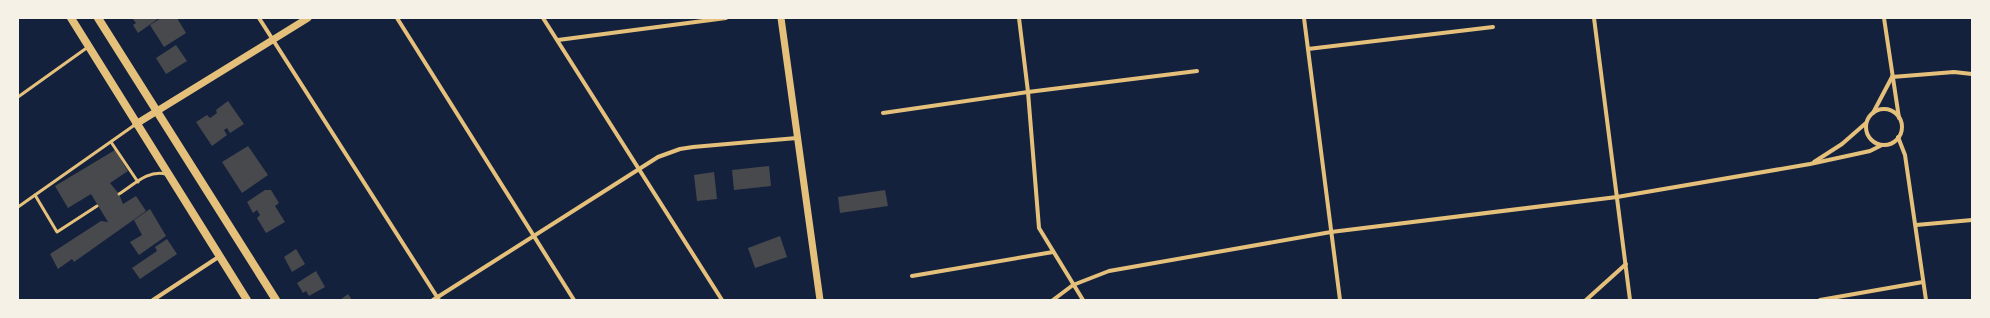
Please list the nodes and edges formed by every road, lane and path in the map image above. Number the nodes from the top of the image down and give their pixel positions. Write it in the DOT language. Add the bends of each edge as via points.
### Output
graph roads {
  1 [pos="71,18"];
  2 [pos="98,18"];
  3 [pos="259,18"];
  4 [pos="308,18"];
  5 [pos="397,18"];
  6 [pos="543,18"];
  7 [pos="726,18"];
  8 [pos="782,18"];
  9 [pos="1019,18"];
  10 [pos="1304,18"];
  11 [pos="1594,18"];
  12 [pos="1884,18"];
  13 [pos="1493,27"];
  14 [pos="273,40"];
  15 [pos="558,40"];
  16 [pos="88,46"];
  17 [pos="1308,49"];
  18 [pos="1197,71"];
  19 [pos="1972,74"];
  20 [pos="1892,77"];
  21 [pos="1028,92"];
  22 [pos="18,97"];
  23 [pos="156,111"];
  24 [pos="883,113"];
  25 [pos="1873,113"];
  26 [pos="1900,120"];
  27 [pos="1866,123"];
  28 [pos="136,124"];
  29 [pos="1898,137"];
  30 [pos="797,138"];
  31 [pos="111,142"];
  32 [pos="1882,145"];
  33 [pos="1810,164"];
  34 [pos="640,169"];
  35 [pos="168,174"];
  36 [pos="138,182"];
  37 [pos="119,194"];
  38 [pos="35,196"];
  39 [pos="1617,197"];
  40 [pos="97,206"];
  41 [pos="18,207"];
  42 [pos="1972,220"];
  43 [pos="1916,225"];
  44 [pos="1331,232"];
  45 [pos="533,236"];
  46 [pos="1053,252"];
  47 [pos="220,256"];
  48 [pos="1626,264"];
  49 [pos="912,276"];
  50 [pos="1923,282"];
  51 [pos="1073,285"];
  52 [pos="437,299"];
  53 [pos="153,300"];
  54 [pos="247,300"];
  55 [pos="276,300"];
  56 [pos="574,300"];
  57 [pos="722,300"];
  58 [pos="820,300"];
  59 [pos="1053,300"];
  60 [pos="1083,300"];
  61 [pos="1340,300"];
  62 [pos="1586,300"];
  63 [pos="1630,300"];
  64 [pos="1820,300"];
  65 [pos="1926,300"];
  1 -- 16 [label="main road"];
  2 -- 23 [label="main road"];
  3 -- 14 [label="street"];
  4 -- 14 [label="street"];
  5 -- 45 [label="street"];
  6 -- 15 [label="street"];
  7 -- 15 [label="street"];
  8 -- 30 [label="street"];
  9 -- 21 [label="street"];
  10 -- 17 [label="street"];
  11 -- 39 [label="street"];
  12 -- 20 [label="street"];
  13 -- 17 [label="street"];
  14 -- 23 [label="street"];
  14 -- 52 [label="street"];
  15 -- 34 [label="street"];
  16 -- 22 [label="lane"];
  16 -- 28 [label="main road"];
  17 -- 44 [label="street"];
  18 -- 21 [label="street"];
  19 -- 20 [label="street" via="1954,72"];
  20 -- 25 [label="street"];
  20 -- 26 [label="street"];
  21 -- 24 [label="street"];
  21 -- 46 [label="street" via="1039,228"];
  23 -- 28 [label="street"];
  23 -- 55 [label="main road"];
  25 -- 26 [label="street" via="1879,110 1891,111"];
  25 -- 27 [label="street"];
  26 -- 29 [label="street" via="1901,132"];
  27 -- 32 [label="street" via="1871,140"];
  27 -- 33 [label="street" via="1842,144"];
  28 -- 31 [label="lane"];
  28 -- 35 [label="main road"];
  29 -- 32 [label="street" via="1894,142"];
  29 -- 43 [label="street" via="1906,155"];
  30 -- 34 [label="street" via="680,149 658,157"];
  30 -- 58 [label="street"];
  31 -- 36 [label="lane"];
  31 -- 38 [label="lane"];
  32 -- 33 [label="street" via="1870,151"];
  33 -- 39 [label="street"];
  34 -- 45 [label="street"];
  34 -- 57 [label="street"];
  35 -- 36 [label="lane" via="148,174"];
  35 -- 47 [label="main road"];
  36 -- 37 [label="lane"];
  38 -- 40 [label="lane" via="57,232"];
  38 -- 41 [label="lane"];
  39 -- 44 [label="street"];
  39 -- 48 [label="street"];
  42 -- 43 [label="street"];
  43 -- 50 [label="street"];
  44 -- 51 [label="street" via="1109,271"];
  44 -- 61 [label="street"];
  45 -- 52 [label="street"];
  45 -- 56 [label="street"];
  46 -- 49 [label="street"];
  46 -- 51 [label="street"];
  47 -- 53 [label="street"];
  47 -- 54 [label="main road"];
  48 -- 62 [label="street"];
  48 -- 63 [label="street"];
  50 -- 64 [label="street"];
  50 -- 65 [label="street"];
  51 -- 59 [label="street"];
  51 -- 60 [label="street"];
}
